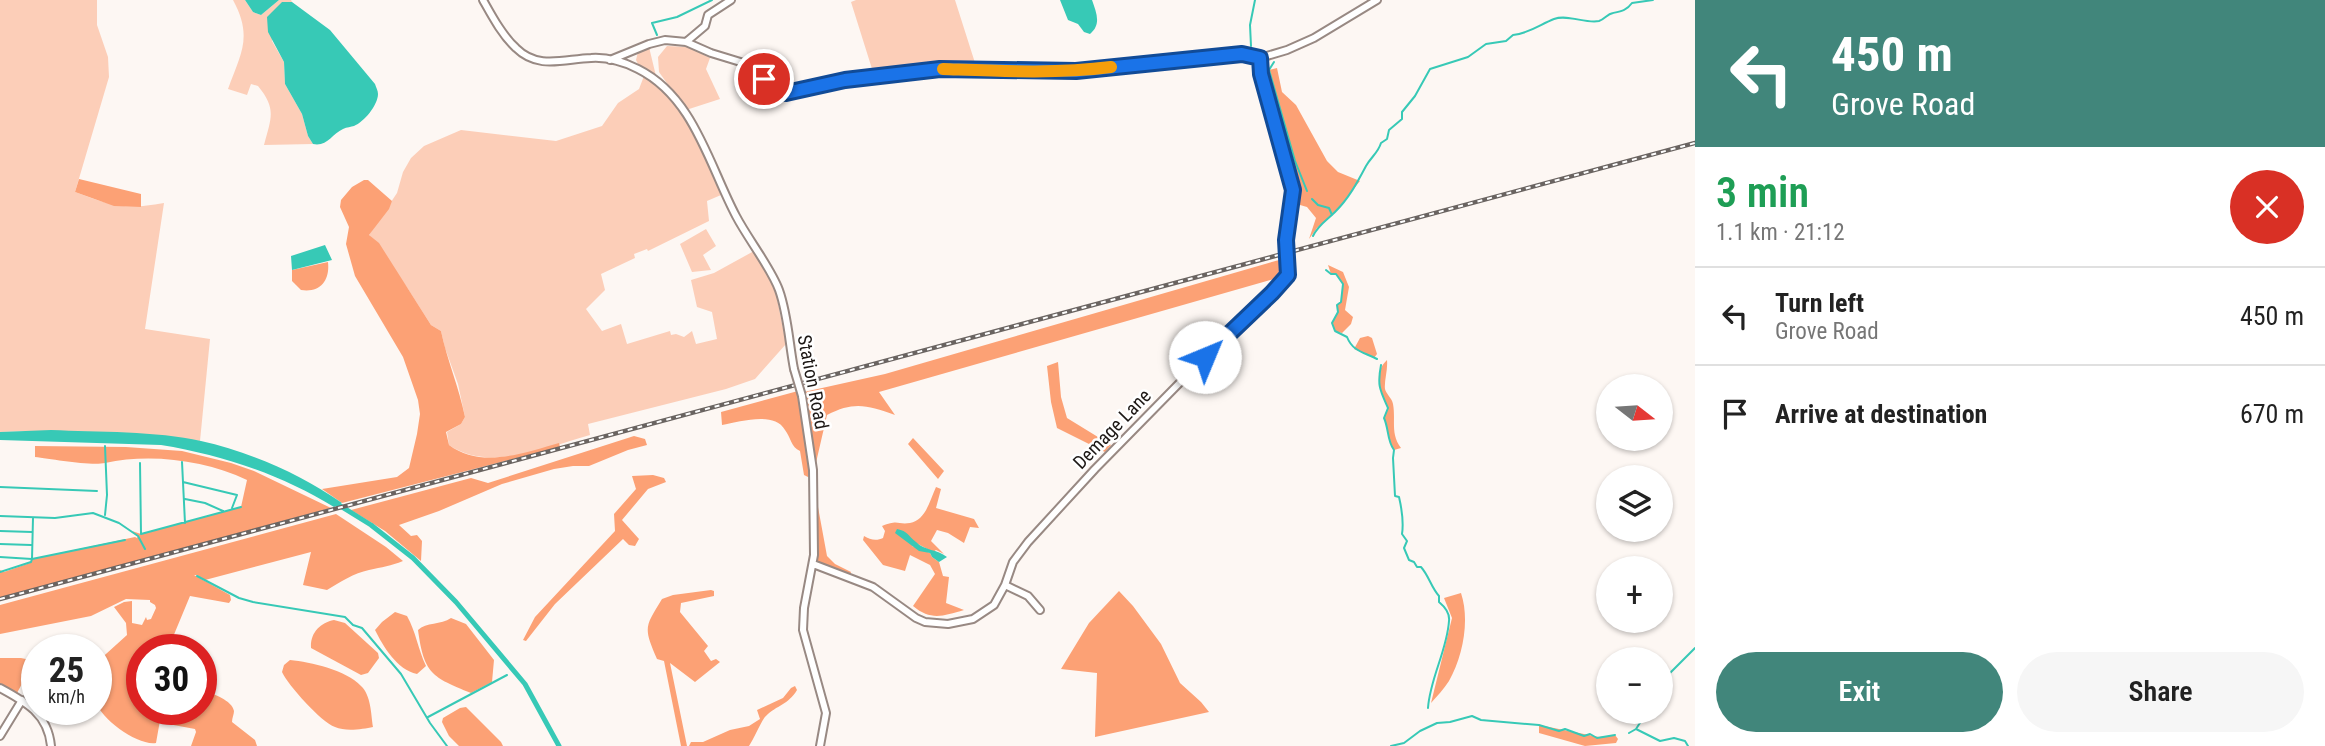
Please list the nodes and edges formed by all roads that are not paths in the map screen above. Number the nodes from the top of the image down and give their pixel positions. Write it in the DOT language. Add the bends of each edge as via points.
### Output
graph roads {
  1 [pos="482,0"];
  2 [pos="731,0"];
  3 [pos="1377,0"];
  4 [pos="1368,3"];
  5 [pos="686,42"];
  6 [pos="632,50"];
  7 [pos="1260,58"];
  8 [pos="610,60"];
  9 [pos="634,67"];
  10 [pos="813,564"];
  11 [pos="1005,585"];
  12 [pos="1040,610"];
  13 [pos="0,688"];
  14 [pos="21,699"];
  15 [pos="21,702"];
  16 [pos="44,725"];
  17 [pos="0,736"];
  18 [pos="51,746"];
  19 [pos="820,746"];
  1 -- 8 [label="street" via="505,36 525,56 541,62"];
  2 -- 5 [label="street" via="708,15 705,26"];
  3 -- 4 [label="street"];
  4 -- 7 [label="street" via="1314,38"];
  5 -- 6 [label="street" via="665,40"];
  5 -- 7 [label="street" via="747,64 786,93 845,80 940,69 1076,71 1242,54"];
  6 -- 8 [label="street"];
  6 -- 9 [label="street"];
  7 -- 11 [label="street, Demage Lane, bridge" via="1293,190 1286,240 1288,275 1028,542 1013,562"];
  8 -- 9 [label="street, Station Road"];
  9 -- 10 [label="street, Station Road, bridge" via="666,88 702,140 735,214 778,289 813,470"];
  10 -- 11 [label="street, Demage Lane" via="873,587 925,622 973,619 994,605"];
  10 -- 19 [label="street, Station Road" via="803,631 826,713"];
  11 -- 12 [label="street" via="1028,596"];
  13 -- 14 [label="street"];
  15 -- 17 [label="street"];
  16 -- 18 [label="street"];
}
